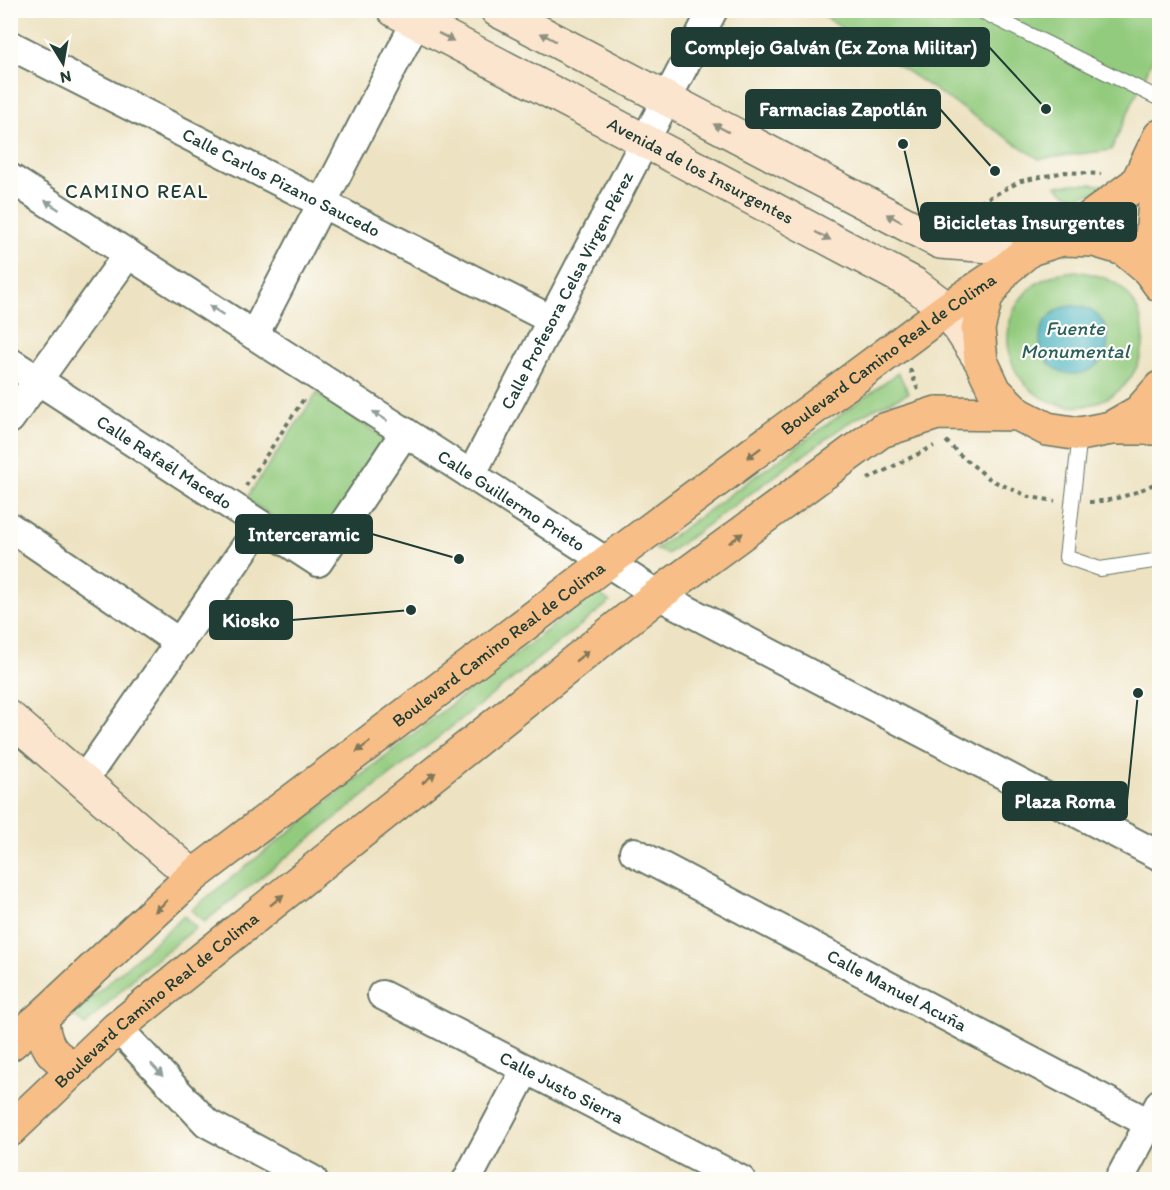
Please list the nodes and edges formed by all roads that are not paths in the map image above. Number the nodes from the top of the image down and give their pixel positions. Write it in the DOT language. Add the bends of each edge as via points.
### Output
graph roads {
  1 [pos="496,10"];
  2 [pos="713,10"];
  3 [pos="979,10"];
  4 [pos="411,14"];
  5 [pos="10,45"];
  6 [pos="667,99"];
  7 [pos="1160,99"];
  8 [pos="1160,136"];
  9 [pos="645,141"];
  10 [pos="10,178"];
  11 [pos="1160,184"];
  12 [pos="322,203"];
  13 [pos="1062,239"];
  14 [pos="1030,249"];
  15 [pos="128,254"];
  16 [pos="1005,270"];
  17 [pos="1154,278"];
  18 [pos="947,309"];
  19 [pos="552,320"];
  20 [pos="254,335"];
  21 [pos="981,361"];
  22 [pos="10,362"];
  23 [pos="38,379"];
  24 [pos="1160,388"];
  25 [pos="1018,414"];
  26 [pos="10,419"];
  27 [pos="1160,428"];
  28 [pos="1095,431"];
  29 [pos="405,432"];
  30 [pos="471,475"];
  31 [pos="261,525"];
  32 [pos="10,527"];
  33 [pos="1160,560"];
  34 [pos="607,562"];
  35 [pos="658,595"];
  36 [pos="180,643"];
  37 [pos="10,718"];
  38 [pos="83,781"];
  39 [pos="634,852"];
  40 [pos="1160,856"];
  41 [pos="194,876"];
  42 [pos="382,995"];
  43 [pos="42,1017"];
  44 [pos="117,1028"];
  45 [pos="10,1044"];
  46 [pos="77,1067"];
  47 [pos="526,1069"];
  48 [pos="13,1115"];
  49 [pos="1156,1118"];
  50 [pos="312,1179"];
  51 [pos="467,1179"];
  52 [pos="741,1179"];
  53 [pos="1119,1179"];
  6 -- 1 [label="street, one-way"];
  2 -- 6 [label="street, Calle Profesora Celsa Virgen Pérez"];
  3 -- 7 [label="lane"];
  4 -- 9 [label="street, Avenida de los Insurgentes, one-way"];
  4 -- 12 [label="street"];
  5 -- 12 [label="street, Calle Carlos Pizano Saucedo"];
  6 -- 9 [label="street, Calle Profesora Celsa Virgen Pérez"];
  14 -- 6 [label="street, one-way" via="940,242"];
  8 -- 13 [label="main road" via="1137,183"];
  9 -- 18 [label="street, Avenida de los Insurgentes, one-way" via="914,284"];
  9 -- 19 [label="street, Calle Profesora Celsa Virgen Pérez"];
  15 -- 10 [label="street, Calle Guillermo Prieto, one-way"];
  11 -- 17 [label="main road" via="1156,192"];
  12 -- 19 [label="street, Calle Carlos Pizano Saucedo"];
  12 -- 20 [label="street"];
  13 -- 14 [label="main road"];
  13 -- 17 [label="main road" via="1094,240 1124,249"];
  14 -- 16 [label="main road"];
  20 -- 15 [label="street, Calle Guillermo Prieto, one-way"];
  15 -- 23 [label="street"];
  16 -- 18 [label="main road, Boulevard Camino Real de Colima"];
  16 -- 21 [label="main road" via="986,297 978,329"];
  18 -- 21 [label="street, Avenida de los Insurgentes"];
  18 -- 34 [label="main road, Boulevard Camino Real de Colima, one-way"];
  19 -- 30 [label="street, Calle Profesora Celsa Virgen Pérez"];
  29 -- 20 [label="street, Calle Guillermo Prieto, one-way"];
  21 -- 25 [label="main road" via="995,391"];
  22 -- 23 [label="street, Calle Rafaél Macedo"];
  23 -- 26 [label="street"];
  23 -- 31 [label="street, Calle Rafaél Macedo"];
  24 -- 28 [label="main road" via="1139,412"];
  25 -- 28 [label="main road" via="1047,429"];
  35 -- 25 [label="main road, Boulevard Camino Real de Colima, one-way" via="881,431 937,413"];
  27 -- 28 [label="main road"];
  28 -- 33 [label="lane" via="1066,557 1100,569"];
  29 -- 30 [label="street, Calle Guillermo Prieto"];
  29 -- 31 [label="street, Calle Rafaél Macedo" via="318,562"];
  30 -- 34 [label="street, Calle Guillermo Prieto"];
  31 -- 36 [label="street"];
  32 -- 36 [label="street"];
  34 -- 35 [label="street, Calle Guillermo Prieto"];
  34 -- 41 [label="main road, Boulevard Camino Real de Colima, one-way"];
  35 -- 40 [label="street, Calle Guillermo Prieto"];
  44 -- 35 [label="main road, Boulevard Camino Real de Colima, one-way"];
  36 -- 38 [label="street"];
  37 -- 38 [label="street"];
  38 -- 41 [label="street"];
  39 -- 49 [label="street, Calle Manuel Acuña"];
  41 -- 43 [label="main road, Boulevard Camino Real de Colima, one-way"];
  42 -- 47 [label="street, Calle Justo Sierra"];
  43 -- 45 [label="main road, Boulevard Camino Real de Colima"];
  43 -- 46 [label="main road" via="50,1049 64,1063"];
  44 -- 46 [label="main road, Boulevard Camino Real de Colima"];
  44 -- 50 [label="street, one-way" via="207,1124"];
  46 -- 48 [label="main road, Boulevard Camino Real de Colima"];
  47 -- 51 [label="street"];
  47 -- 52 [label="street, Calle Justo Sierra"];
  49 -- 53 [label="street"];
}
